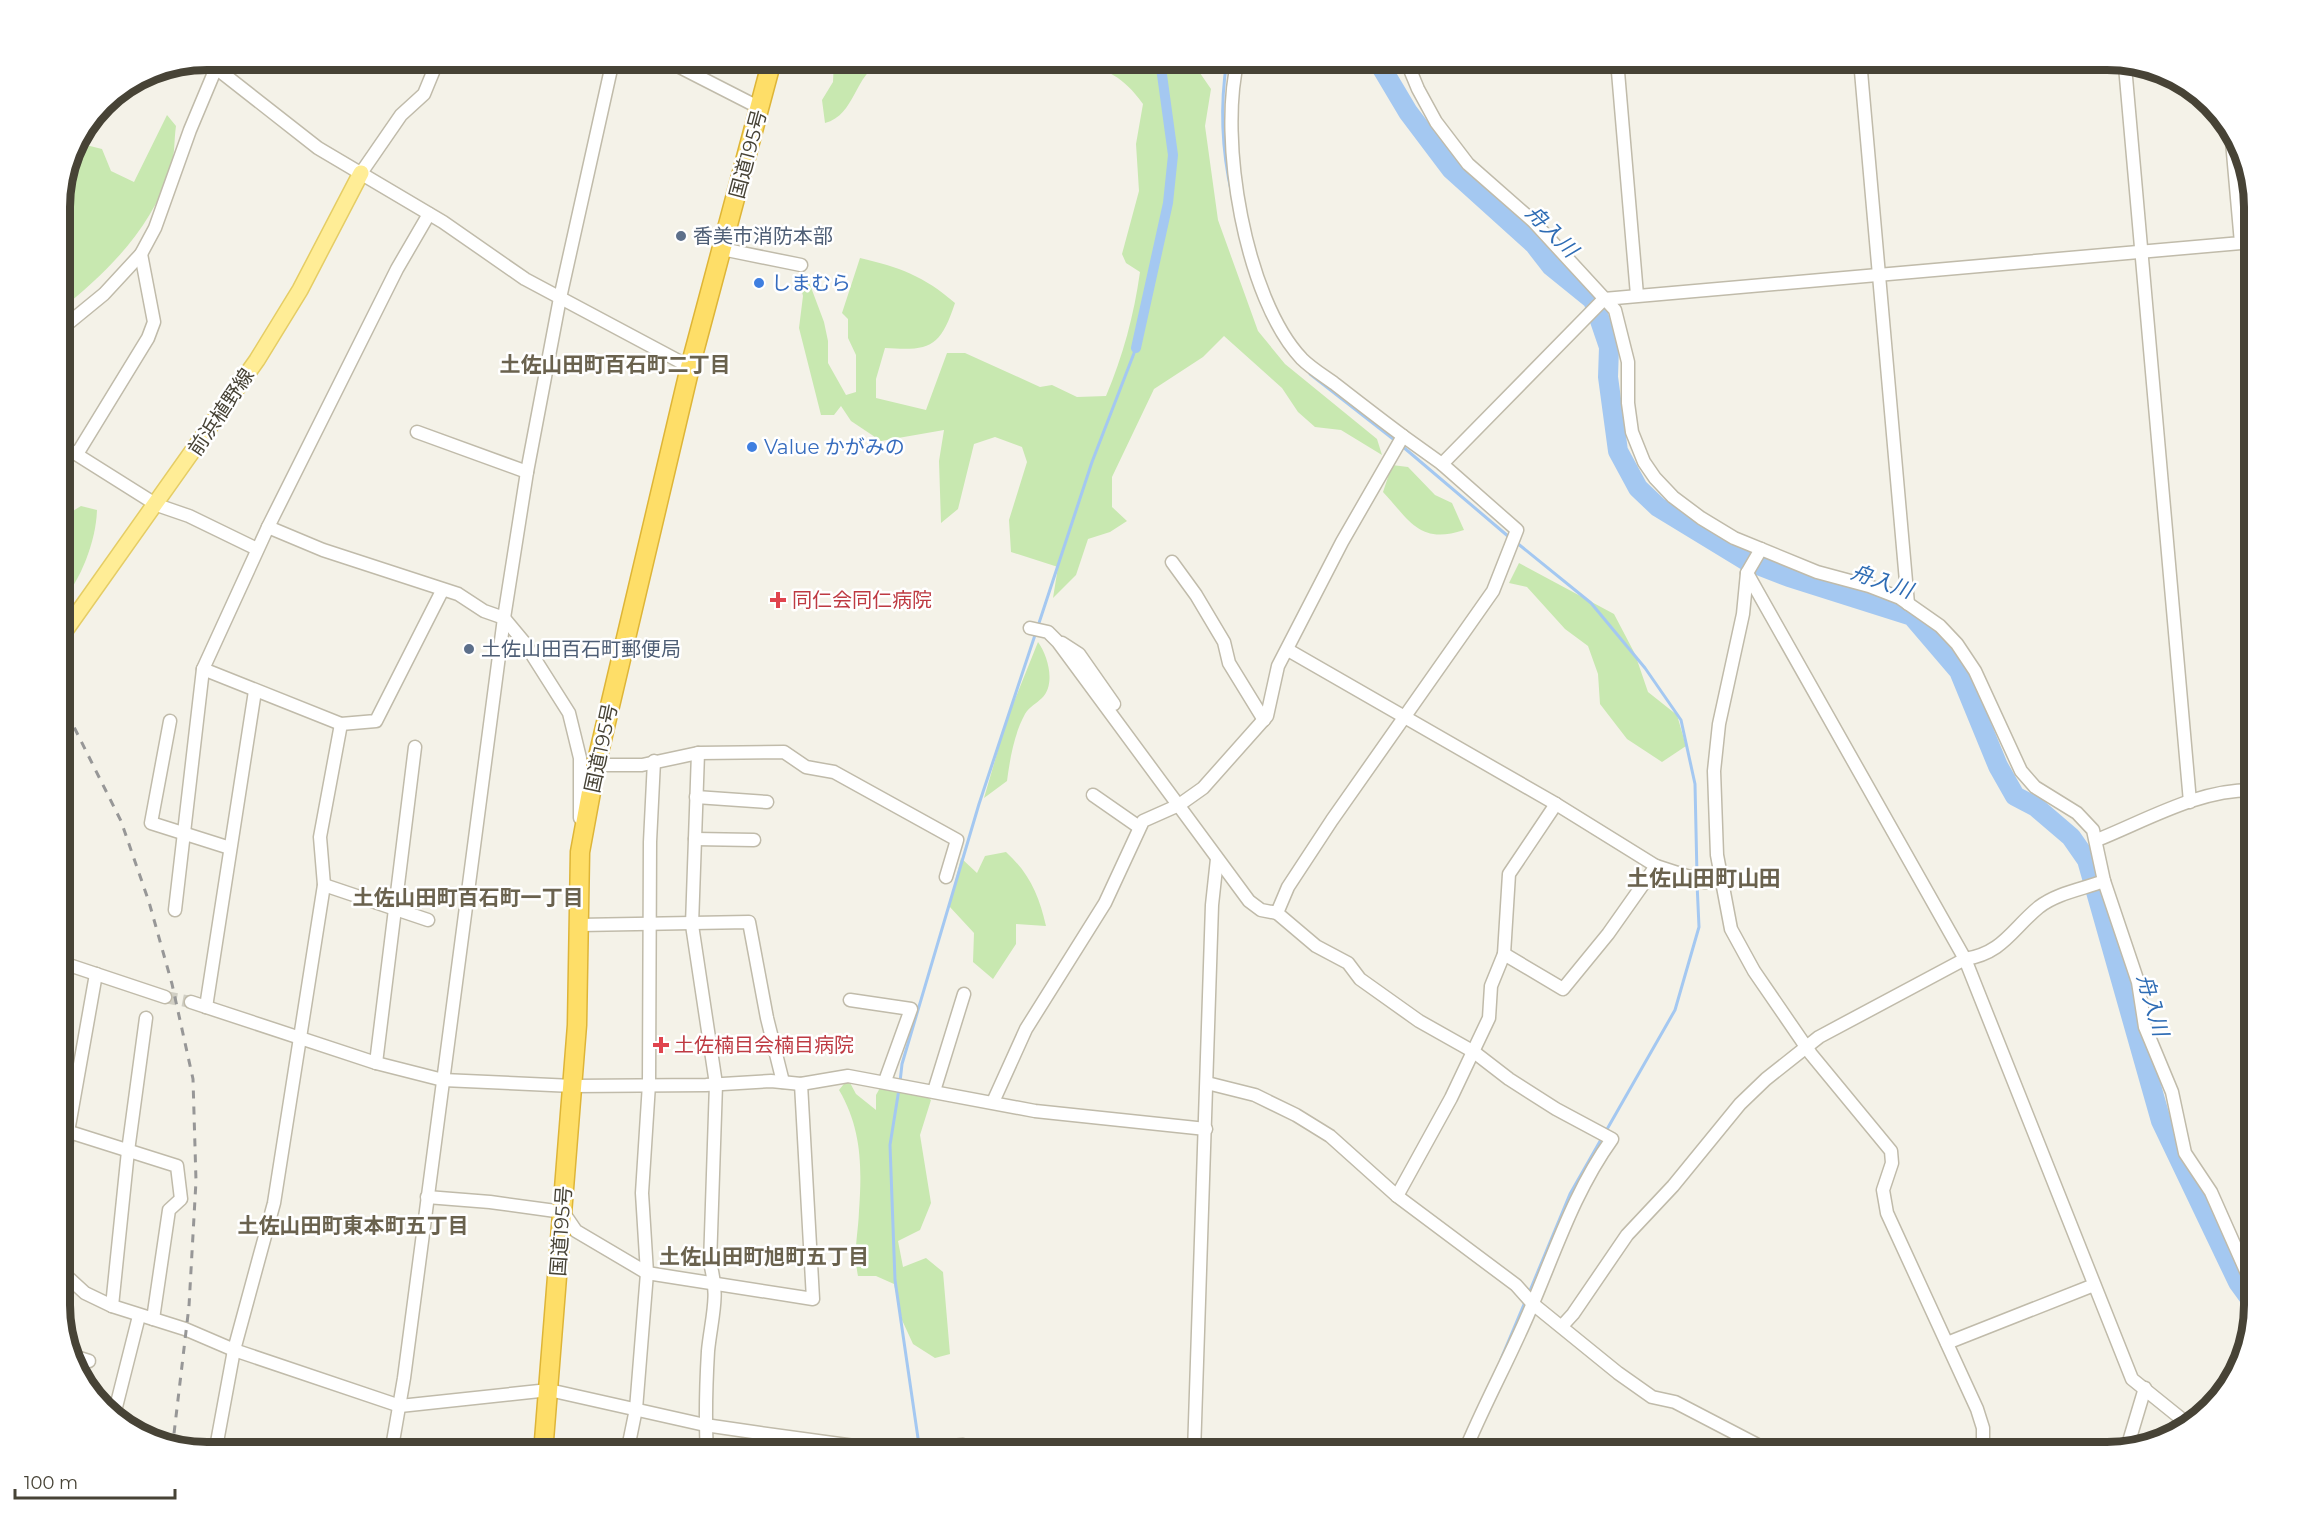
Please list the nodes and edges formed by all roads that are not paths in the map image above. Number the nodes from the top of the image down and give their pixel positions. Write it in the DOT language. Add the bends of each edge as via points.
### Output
graph roads {
  1 [pos="1237,70"];
  2 [pos="1410,70"];
  3 [pos="1618,70"];
  4 [pos="1861,70"];
  5 [pos="215,71"];
  6 [pos="220,71"];
  7 [pos="434,71"];
  8 [pos="611,71"];
  9 [pos="687,71"];
  10 [pos="769,71"];
  11 [pos="2126,72"];
  12 [pos="760,108"];
  13 [pos="2233,158"];
  14 [pos="361,173"];
  15 [pos="429,214"];
  16 [pos="722,249"];
  17 [pos="2141,251"];
  18 [pos="141,254"];
  19 [pos="801,266"];
  20 [pos="1879,274"];
  21 [pos="1637,295"];
  22 [pos="560,298"];
  23 [pos="1604,299"];
  24 [pos="71,321"];
  25 [pos="690,367"];
  26 [pos="417,432"];
  27 [pos="1402,439"];
  28 [pos="71,450"];
  29 [pos="77,454"];
  30 [pos="1443,464"];
  31 [pos="527,472"];
  32 [pos="157,505"];
  33 [pos="268,527"];
  34 [pos="257,549"];
  35 [pos="1761,549"];
  36 [pos="1172,562"];
  37 [pos="1747,573"];
  38 [pos="442,591"];
  39 [pos="1908,604"];
  40 [pos="504,618"];
  41 [pos="71,623"];
  42 [pos="1030,628"];
  43 [pos="1288,650"];
  44 [pos="203,669"];
  45 [pos="255,691"];
  46 [pos="1402,718"];
  47 [pos="1264,720"];
  48 [pos="170,721"];
  49 [pos="341,724"];
  50 [pos="415,747"];
  51 [pos="698,753"];
  52 [pos="654,761"];
  53 [pos="596,765"];
  54 [pos="2244,790"];
  55 [pos="1093,795"];
  56 [pos="696,797"];
  57 [pos="767,802"];
  58 [pos="2190,802"];
  59 [pos="1556,804"];
  60 [pos="1179,805"];
  61 [pos="1140,827"];
  62 [pos="184,834"];
  63 [pos="695,839"];
  64 [pos="754,840"];
  65 [pos="2097,840"];
  66 [pos="230,848"];
  67 [pos="580,852"];
  68 [pos="1217,859"];
  69 [pos="1656,866"];
  70 [pos="1720,876"];
  71 [pos="946,877"];
  72 [pos="2096,884"];
  73 [pos="324,885"];
  74 [pos="396,909"];
  75 [pos="175,910"];
  76 [pos="1277,913"];
  77 [pos="428,920"];
  78 [pos="692,924"];
  79 [pos="579,925"];
  80 [pos="649,925"];
  81 [pos="1504,954"];
  82 [pos="1965,959"];
  83 [pos="71,966"];
  84 [pos="96,974"];
  85 [pos="964,994"];
  86 [pos="165,997"];
  87 [pos="850,1000"];
  88 [pos="191,1002"];
  89 [pos="206,1007"];
  90 [pos="146,1018"];
  91 [pos="301,1039"];
  92 [pos="1806,1047"];
  93 [pos="1474,1052"];
  94 [pos="376,1063"];
  95 [pos="443,1080"];
  96 [pos="783,1082"];
  97 [pos="887,1082"];
  98 [pos="1207,1083"];
  99 [pos="650,1084"];
  100 [pos="716,1084"];
  101 [pos="801,1084"];
  102 [pos="573,1086"];
  103 [pos="934,1091"];
  104 [pos="71,1097"];
  105 [pos="993,1102"];
  106 [pos="1206,1130"];
  107 [pos="71,1133"];
  108 [pos="128,1151"];
  109 [pos="1396,1196"];
  110 [pos="427,1197"];
  111 [pos="563,1212"];
  112 [pos="2244,1266"];
  113 [pos="647,1273"];
  114 [pos="71,1280"];
  115 [pos="717,1285"];
  116 [pos="2094,1285"];
  117 [pos="1533,1304"];
  118 [pos="112,1306"];
  119 [pos="139,1316"];
  120 [pos="153,1319"];
  121 [pos="1562,1326"];
  122 [pos="1947,1343"];
  123 [pos="234,1350"];
  124 [pos="81,1359"];
  125 [pos="89,1361"];
  126 [pos="2145,1388"];
  127 [pos="549,1390"];
  128 [pos="400,1406"];
  129 [pos="116,1407"];
  130 [pos="636,1409"];
  131 [pos="2182,1419"];
  132 [pos="705,1425"];
  133 [pos="2129,1440"];
  134 [pos="217,1442"];
  135 [pos="393,1442"];
  136 [pos="544,1442"];
  137 [pos="629,1442"];
  138 [pos="706,1442"];
  139 [pos="822,1442"];
  140 [pos="1194,1442"];
  141 [pos="1469,1442"];
  142 [pos="1752,1442"];
  143 [pos="1983,1442"];
  1 -- 27 [label="street" via="1231,127 1232,170 1261,287 1287,340 1303,360"];
  2 -- 23 [label="street" via="1436,122 1468,164 1533,221"];
  3 -- 21 [label="street"];
  4 -- 20 [label="street"];
  5 -- 18 [label="street" via="155,228"];
  6 -- 14 [label="street" via="318,148"];
  7 -- 14 [label="street" via="424,94 401,116"];
  8 -- 22 [label="street"];
  9 -- 12 [label="street"];
  10 -- 12 [label="highway, 国道195号"];
  11 -- 17 [label="street"];
  12 -- 16 [label="highway, 国道195号"];
  13 -- 17 [label="street" via="2241,243"];
  14 -- 15 [label="street"];
  14 -- 32 [label="main road, 前浜植野線" via="264,350"];
  15 -- 22 [label="street"];
  15 -- 33 [label="street" via="397,269"];
  16 -- 19 [label="street"];
  16 -- 25 [label="highway, 国道195号"];
  17 -- 20 [label="street"];
  17 -- 58 [label="street"];
  18 -- 24 [label="street" via="104,294"];
  18 -- 29 [label="street" via="154,322"];
  20 -- 21 [label="street"];
  20 -- 39 [label="street"];
  21 -- 23 [label="street"];
  22 -- 25 [label="street"];
  22 -- 31 [label="street"];
  23 -- 30 [label="street"];
  23 -- 35 [label="street" via="1615,310 1625,340 1632,432 1644,462 1673,497 1701,518"];
  25 -- 53 [label="highway, 国道195号"];
  26 -- 31 [label="street"];
  27 -- 30 [label="street"];
  27 -- 43 [label="street" via="1342,542"];
  28 -- 29 [label="street"];
  29 -- 32 [label="street"];
  30 -- 46 [label="street" via="1517,530 1493,591"];
  31 -- 40 [label="street"];
  32 -- 34 [label="street"];
  32 -- 41 [label="main road, 前浜植野線"];
  33 -- 34 [label="street"];
  33 -- 38 [label="street"];
  34 -- 44 [label="street"];
  35 -- 37 [label="street"];
  35 -- 39 [label="street" via="1817,572 1869,586"];
  36 -- 47 [label="street" via="1224,642 1229,663"];
  37 -- 70 [label="street" via="1714,771"];
  37 -- 82 [label="street"];
  38 -- 40 [label="street" via="458,594 484,611"];
  38 -- 49 [label="street" via="376,721"];
  39 -- 65 [label="street" via="1940,626 1957,644 1975,671 2021,771 2035,786 2077,813"];
  40 -- 67 [label="street" via="569,713 580,758"];
  40 -- 95 [label="street"];
  42 -- 60 [label="street" via="1048,632 1058,642"];
  43 -- 46 [label="street"];
  43 -- 47 [label="street" via="1278,666"];
  44 -- 45 [label="street"];
  44 -- 62 [label="street"];
  45 -- 49 [label="street"];
  45 -- 66 [label="street"];
  46 -- 59 [label="street"];
  46 -- 76 [label="street" via="1288,887"];
  47 -- 60 [label="street" via="1203,788"];
  48 -- 62 [label="street" via="151,823"];
  49 -- 73 [label="street" via="320,837"];
  50 -- 74 [label="street"];
  51 -- 52 [label="street"];
  51 -- 56 [label="street"];
  51 -- 71 [label="street" via="784,752 806,767 834,772 957,840"];
  52 -- 53 [label="street" via="642,765"];
  52 -- 80 [label="street"];
  53 -- 67 [label="highway, 国道195号"];
  54 -- 58 [label="street"];
  55 -- 61 [label="street"];
  56 -- 57 [label="street"];
  56 -- 63 [label="street"];
  58 -- 65 [label="street"];
  59 -- 69 [label="street"];
  59 -- 81 [label="street" via="1509,874"];
  60 -- 61 [label="street" via="1143,820"];
  60 -- 68 [label="street"];
  61 -- 105 [label="street" via="1105,903 1026,1029"];
  62 -- 66 [label="street"];
  62 -- 75 [label="street"];
  63 -- 64 [label="street"];
  63 -- 78 [label="street"];
  65 -- 72 [label="street"];
  66 -- 89 [label="street"];
  67 -- 79 [label="highway, 国道195号"];
  68 -- 76 [label="street" via="1249,901 1261,910"];
  68 -- 98 [label="street"];
  69 -- 70 [label="street" via="1705,882"];
  69 -- 81 [label="street" via="1563,989"];
  70 -- 92 [label="street" via="1731,929 1754,971"];
  72 -- 82 [label="street" via="2046,903 2007,941 1980,957"];
  72 -- 112 [label="street" via="2138,982 2145,1027 2172,1092 2185,1153 2211,1192"];
  73 -- 74 [label="street"];
  73 -- 91 [label="street"];
  74 -- 77 [label="street"];
  74 -- 94 [label="street"];
  76 -- 93 [label="street" via="1316,946 1348,963 1360,979 1419,1021"];
  78 -- 80 [label="street"];
  78 -- 96 [label="street" via="749,922"];
  78 -- 100 [label="street"];
  79 -- 80 [label="street"];
  79 -- 102 [label="highway, 国道195号"];
  80 -- 99 [label="street"];
  81 -- 93 [label="street" via="1491,986 1490,1018"];
  82 -- 92 [label="street"];
  82 -- 116 [label="street"];
  83 -- 84 [label="street"];
  84 -- 86 [label="street"];
  84 -- 104 [label="street"];
  85 -- 103 [label="street"];
  87 -- 97 [label="street" via="911,1009"];
  88 -- 89 [label="street"];
  89 -- 91 [label="street"];
  90 -- 108 [label="street"];
  91 -- 94 [label="street"];
  91 -- 123 [label="street" via="274,1203"];
  92 -- 121 [label="street" via="1740,1104 1627,1235"];
  92 -- 122 [label="street" via="1892,1151 1882,1191 1887,1213"];
  93 -- 109 [label="street"];
  93 -- 117 [label="street" via="1518,1085 1612,1139 1573,1203"];
  94 -- 95 [label="street"];
  95 -- 102 [label="street"];
  95 -- 110 [label="street"];
  96 -- 100 [label="street"];
  96 -- 101 [label="street"];
  97 -- 101 [label="street" via="848,1076"];
  97 -- 103 [label="street"];
  98 -- 106 [label="street"];
  98 -- 109 [label="street" via="1255,1095 1296,1115 1330,1136"];
  99 -- 100 [label="street"];
  99 -- 102 [label="street"];
  99 -- 113 [label="street" via="642,1193"];
  100 -- 115 [label="street" via="710,1264"];
  101 -- 115 [label="street" via="813,1299"];
  102 -- 111 [label="highway, 国道195号"];
  103 -- 105 [label="street"];
  105 -- 106 [label="street" via="1035,1111"];
  106 -- 140 [label="street"];
  107 -- 108 [label="street"];
  108 -- 118 [label="street"];
  108 -- 120 [label="street" via="177,1166 181,1199 169,1210"];
  109 -- 117 [label="street" via="1500,1272"];
  110 -- 111 [label="street"];
  110 -- 128 [label="street"];
  111 -- 113 [label="street" via="576,1231"];
  111 -- 127 [label="highway, 国道195号"];
  113 -- 115 [label="street"];
  113 -- 130 [label="street"];
  114 -- 118 [label="street" via="85,1293"];
  115 -- 132 [label="street" via="708,1349"];
  116 -- 122 [label="street"];
  116 -- 126 [label="street" via="2132,1379"];
  117 -- 121 [label="street"];
  117 -- 141 [label="street"];
  118 -- 119 [label="street"];
  119 -- 120 [label="street"];
  119 -- 129 [label="street"];
  120 -- 123 [label="street"];
  121 -- 142 [label="street" via="1652,1397 1684,1407"];
  122 -- 143 [label="street" via="1977,1409"];
  123 -- 128 [label="street"];
  123 -- 134 [label="street"];
  124 -- 125 [label="street"];
  126 -- 131 [label="street"];
  126 -- 133 [label="street"];
  127 -- 128 [label="street"];
  127 -- 130 [label="street"];
  127 -- 136 [label="highway, 国道195号"];
  128 -- 135 [label="street"];
  130 -- 132 [label="street"];
  130 -- 137 [label="street"];
  132 -- 138 [label="street"];
  132 -- 139 [label="street"];
}
